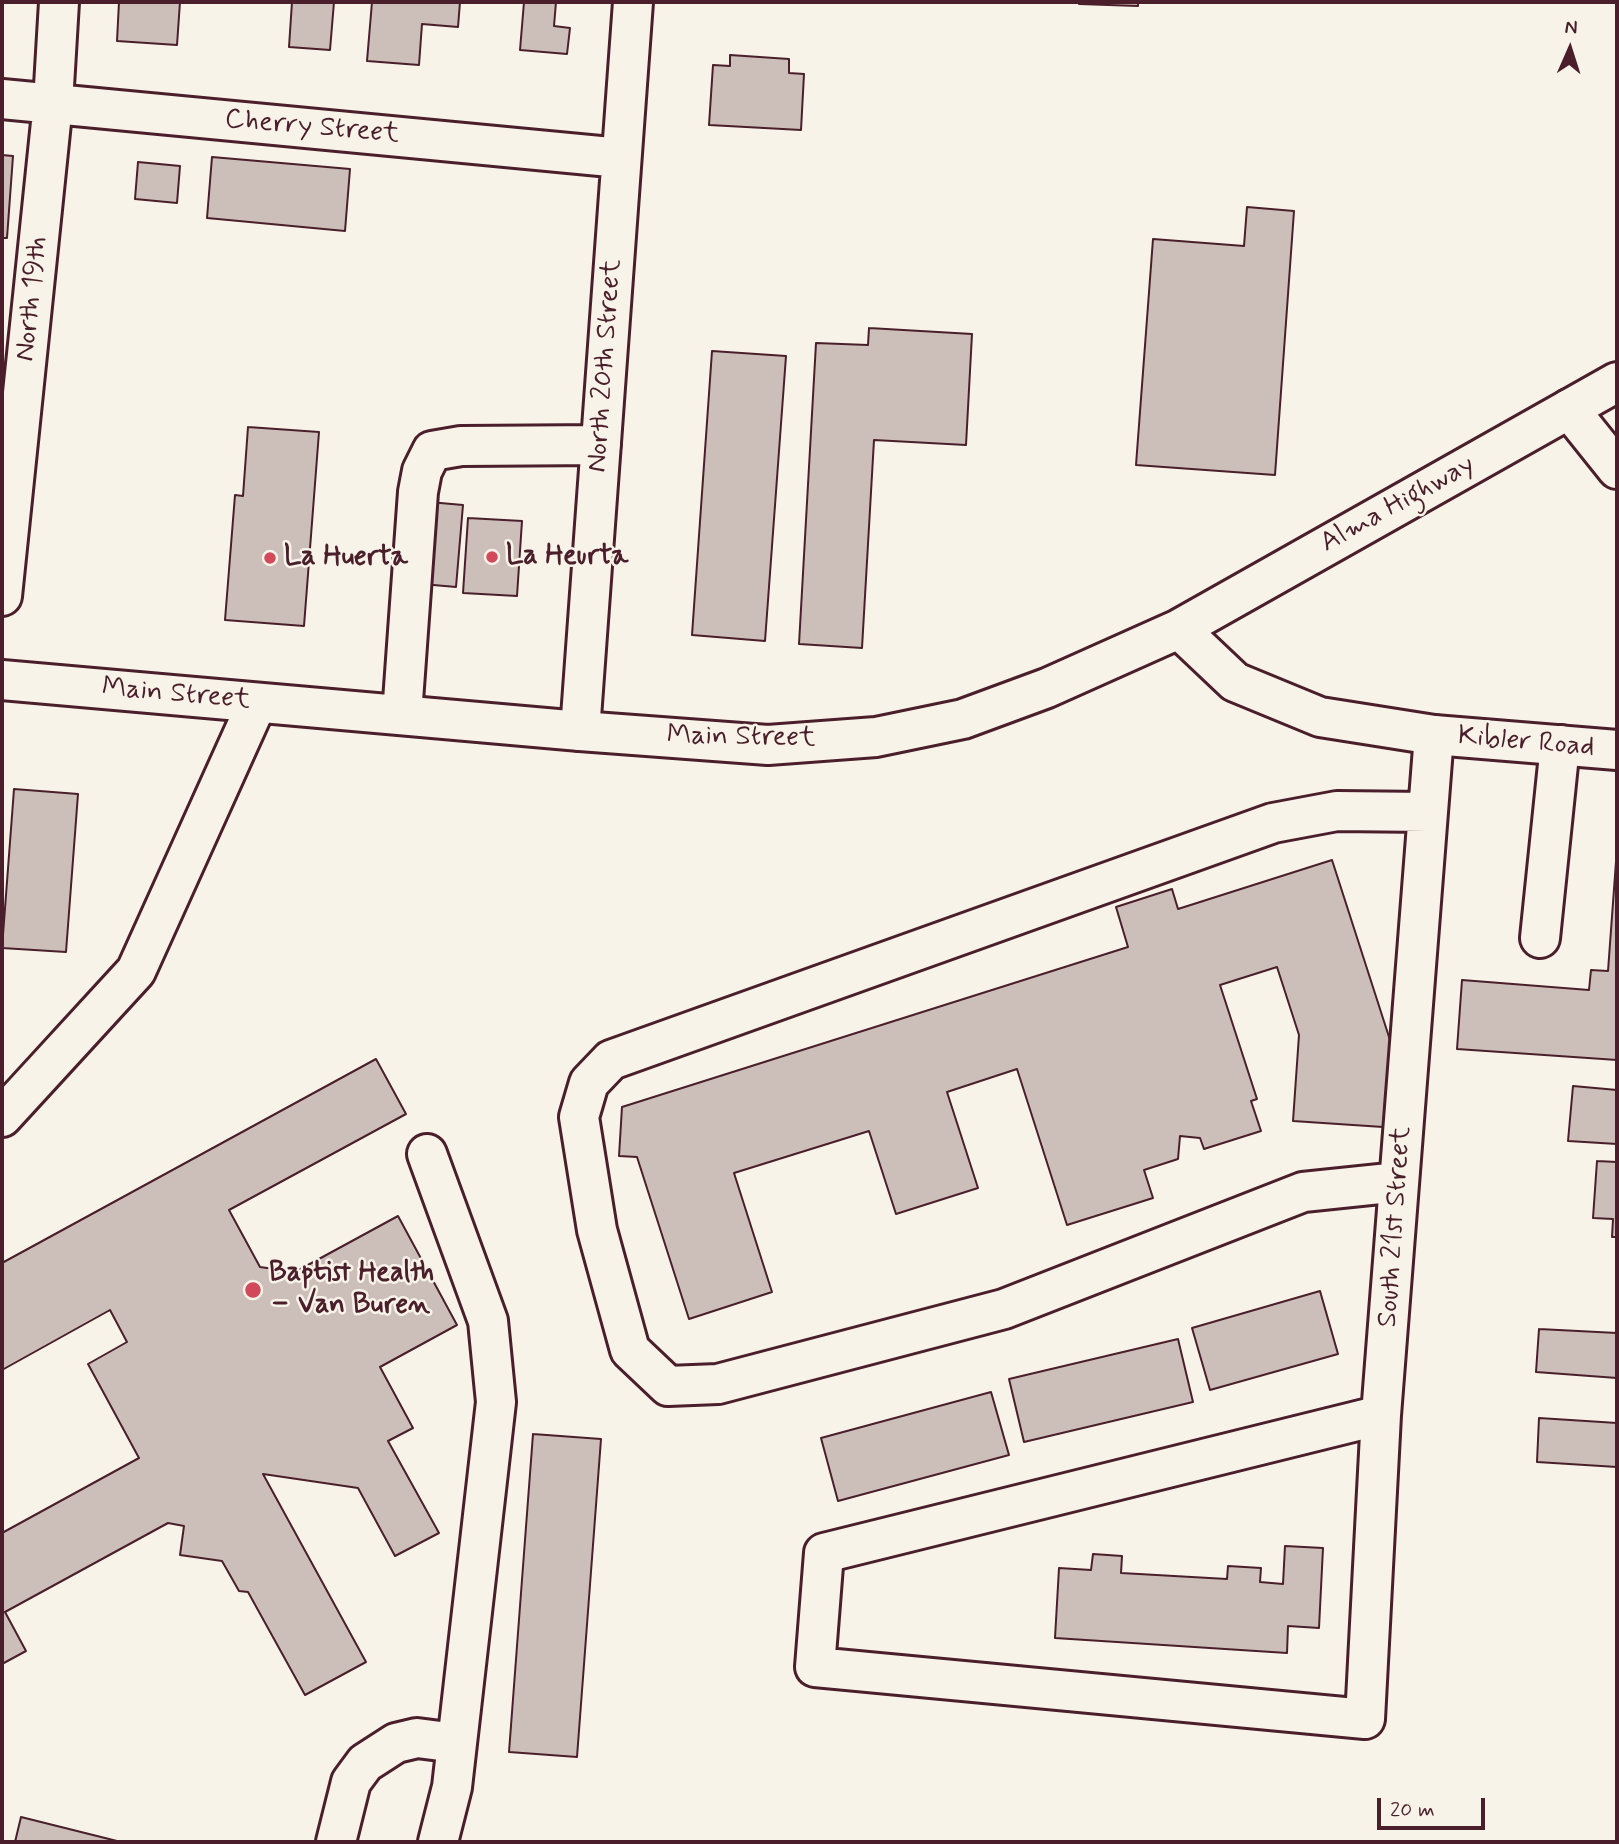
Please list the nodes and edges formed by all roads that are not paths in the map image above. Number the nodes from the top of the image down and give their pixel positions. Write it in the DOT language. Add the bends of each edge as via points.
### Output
graph roads {
  1 [pos="59,2"];
  2 [pos="632,2"];
  3 [pos="2,99"];
  4 [pos="54,103"];
  5 [pos="621,158"];
  6 [pos="1617,382"];
  7 [pos="1569,409"];
  8 [pos="601,445"];
  9 [pos="1617,469"];
  10 [pos="2,596"];
  11 [pos="1179,629"];
  12 [pos="2,680"];
  13 [pos="257,703"];
  14 [pos="402,715"];
  15 [pos="580,731"];
  16 [pos="1434,735"];
  17 [pos="1560,745"];
  18 [pos="1617,750"];
  19 [pos="1428,813"];
  20 [pos="1540,938"];
  21 [pos="2,1117"];
  22 [pos="427,1154"];
  23 [pos="1399,1182"];
  24 [pos="1381,1415"];
  25 [pos="456,1743"];
  26 [pos="337,1842"];
  27 [pos="438,1842"];
  1 -- 4 [label="street, North 19th"];
  2 -- 5 [label="street, North 20th Street"];
  3 -- 4 [label="street, Cherry Street"];
  4 -- 5 [label="street, Cherry Street"];
  4 -- 10 [label="street, North 19th"];
  5 -- 8 [label="street, North 20th Street"];
  6 -- 7 [label="street, Alma Highway"];
  7 -- 9 [label="street"];
  7 -- 11 [label="street, Alma Highway"];
  8 -- 14 [label="street" via="461,446 432,451 418,492"];
  8 -- 15 [label="street, North 20th Street"];
  11 -- 15 [label="street, Main Street" via="1047,688 963,719 876,737 768,745"];
  11 -- 16 [label="street" via="1235,682 1320,717"];
  12 -- 13 [label="street, Main Street"];
  13 -- 14 [label="street, Main Street"];
  13 -- 21 [label="street" via="136,971"];
  14 -- 15 [label="street, Main Street"];
  16 -- 17 [label="street, Kibler Road"];
  16 -- 19 [label="street, South 21st Street"];
  17 -- 18 [label="street, Kibler Road"];
  17 -- 20 [label="street"];
  19 -- 23 [label="street, South 21st Street"];
  19 -- 23 [label="street" via="1337,811 1273,822 611,1060 589,1083 579,1117 597,1230 630,1350 668,1386 718,1384 1004,1309 1303,1192"];
  22 -- 25 [label="street" via="488,1321 496,1402"];
  23 -- 24 [label="street, South 21st Street"];
  24 -- 24 [label="street, South 21st Street" via="1365,1719 815,1667 824,1553"];
  25 -- 26 [label="street" via="417,1738 396,1743 365,1763 351,1782"];
  25 -- 27 [label="street" via="452,1787"];
}
